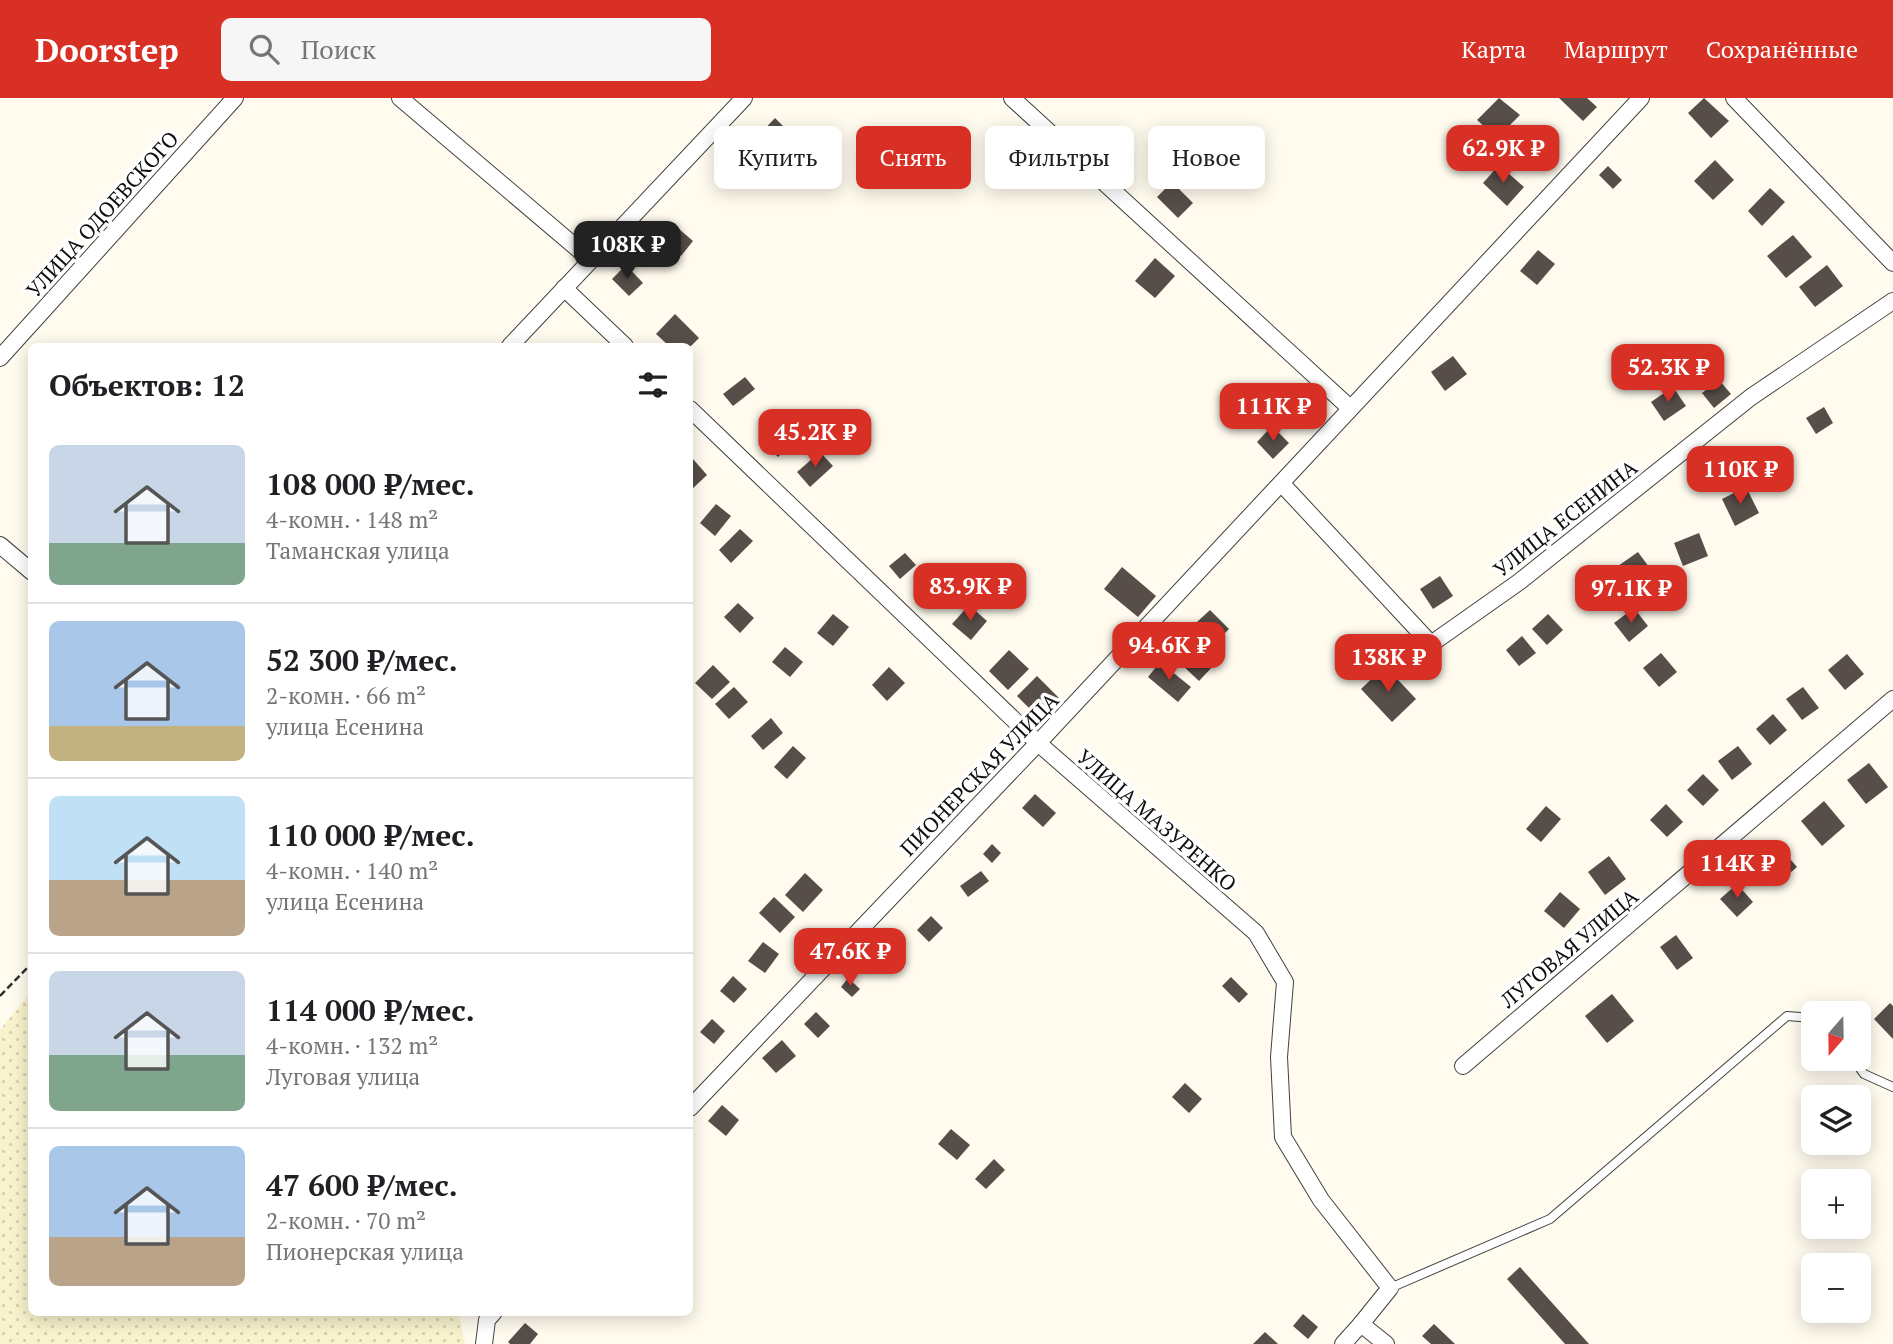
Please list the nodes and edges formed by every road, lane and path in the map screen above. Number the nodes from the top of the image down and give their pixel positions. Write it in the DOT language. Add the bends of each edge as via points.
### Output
graph roads {
  1 [pos="235,98"];
  2 [pos="400,98"];
  3 [pos="744,98"];
  4 [pos="1012,98"];
  5 [pos="1641,98"];
  6 [pos="1734,98"];
  7 [pos="591,260"];
  8 [pos="1893,263"];
  9 [pos="564,288"];
  10 [pos="1893,301"];
  11 [pos="513,343"];
  12 [pos="622,343"];
  13 [pos="0,358"];
  14 [pos="1350,408"];
  15 [pos="693,412"];
  16 [pos="1282,484"];
  17 [pos="0,545"];
  18 [pos="28,569"];
  19 [pos="1893,699"];
  20 [pos="1038,743"];
  21 [pos="28,967"];
  22 [pos="0,996"];
  23 [pos="1801,1017"];
  24 [pos="1463,1066"];
  25 [pos="1862,1071"];
  26 [pos="1893,1087"];
  27 [pos="693,1105"];
  28 [pos="1390,1288"];
  29 [pos="490,1316"];
  30 [pos="1362,1324"];
  31 [pos="484,1344"];
  32 [pos="1343,1344"];
  33 [pos="1385,1344"];
  1 -- 13 [label="street, УЛИЦА ОДОЕВСКОГО"];
  2 -- 7 [label="street"];
  3 -- 7 [label="street"];
  4 -- 14 [label="street"];
  5 -- 14 [label="street, ПИОНЕРСКАЯ УЛИЦА"];
  6 -- 8 [label="street"];
  7 -- 9 [label="street"];
  9 -- 11 [label="street"];
  9 -- 12 [label="street"];
  10 -- 16 [label="street, УЛИЦА ЕСЕНИНА" via="1751,397 1518,582 1431,644"];
  14 -- 16 [label="street, ПИОНЕРСКАЯ УЛИЦА"];
  15 -- 20 [label="street, УЛИЦА МАЗУРЕНКО"];
  16 -- 20 [label="street, ПИОНЕРСКАЯ УЛИЦА"];
  17 -- 18 [label="street"];
  19 -- 24 [label="street, ЛУГОВАЯ УЛИЦА"];
  20 -- 27 [label="street, ПИОНЕРСКАЯ УЛИЦА"];
  20 -- 28 [label="street, УЛИЦА МАЗУРЕНКО" via="1256,933 1285,982 1279,1057 1283,1137 1321,1200"];
  21 -- 22 [label="path"];
  23 -- 28 [label="lane" via="1787,1016 1550,1219"];
  25 -- 26 [label="lane"];
  28 -- 30 [label="street"];
  29 -- 31 [label="street"];
  30 -- 32 [label="street"];
  30 -- 33 [label="street"];
}
